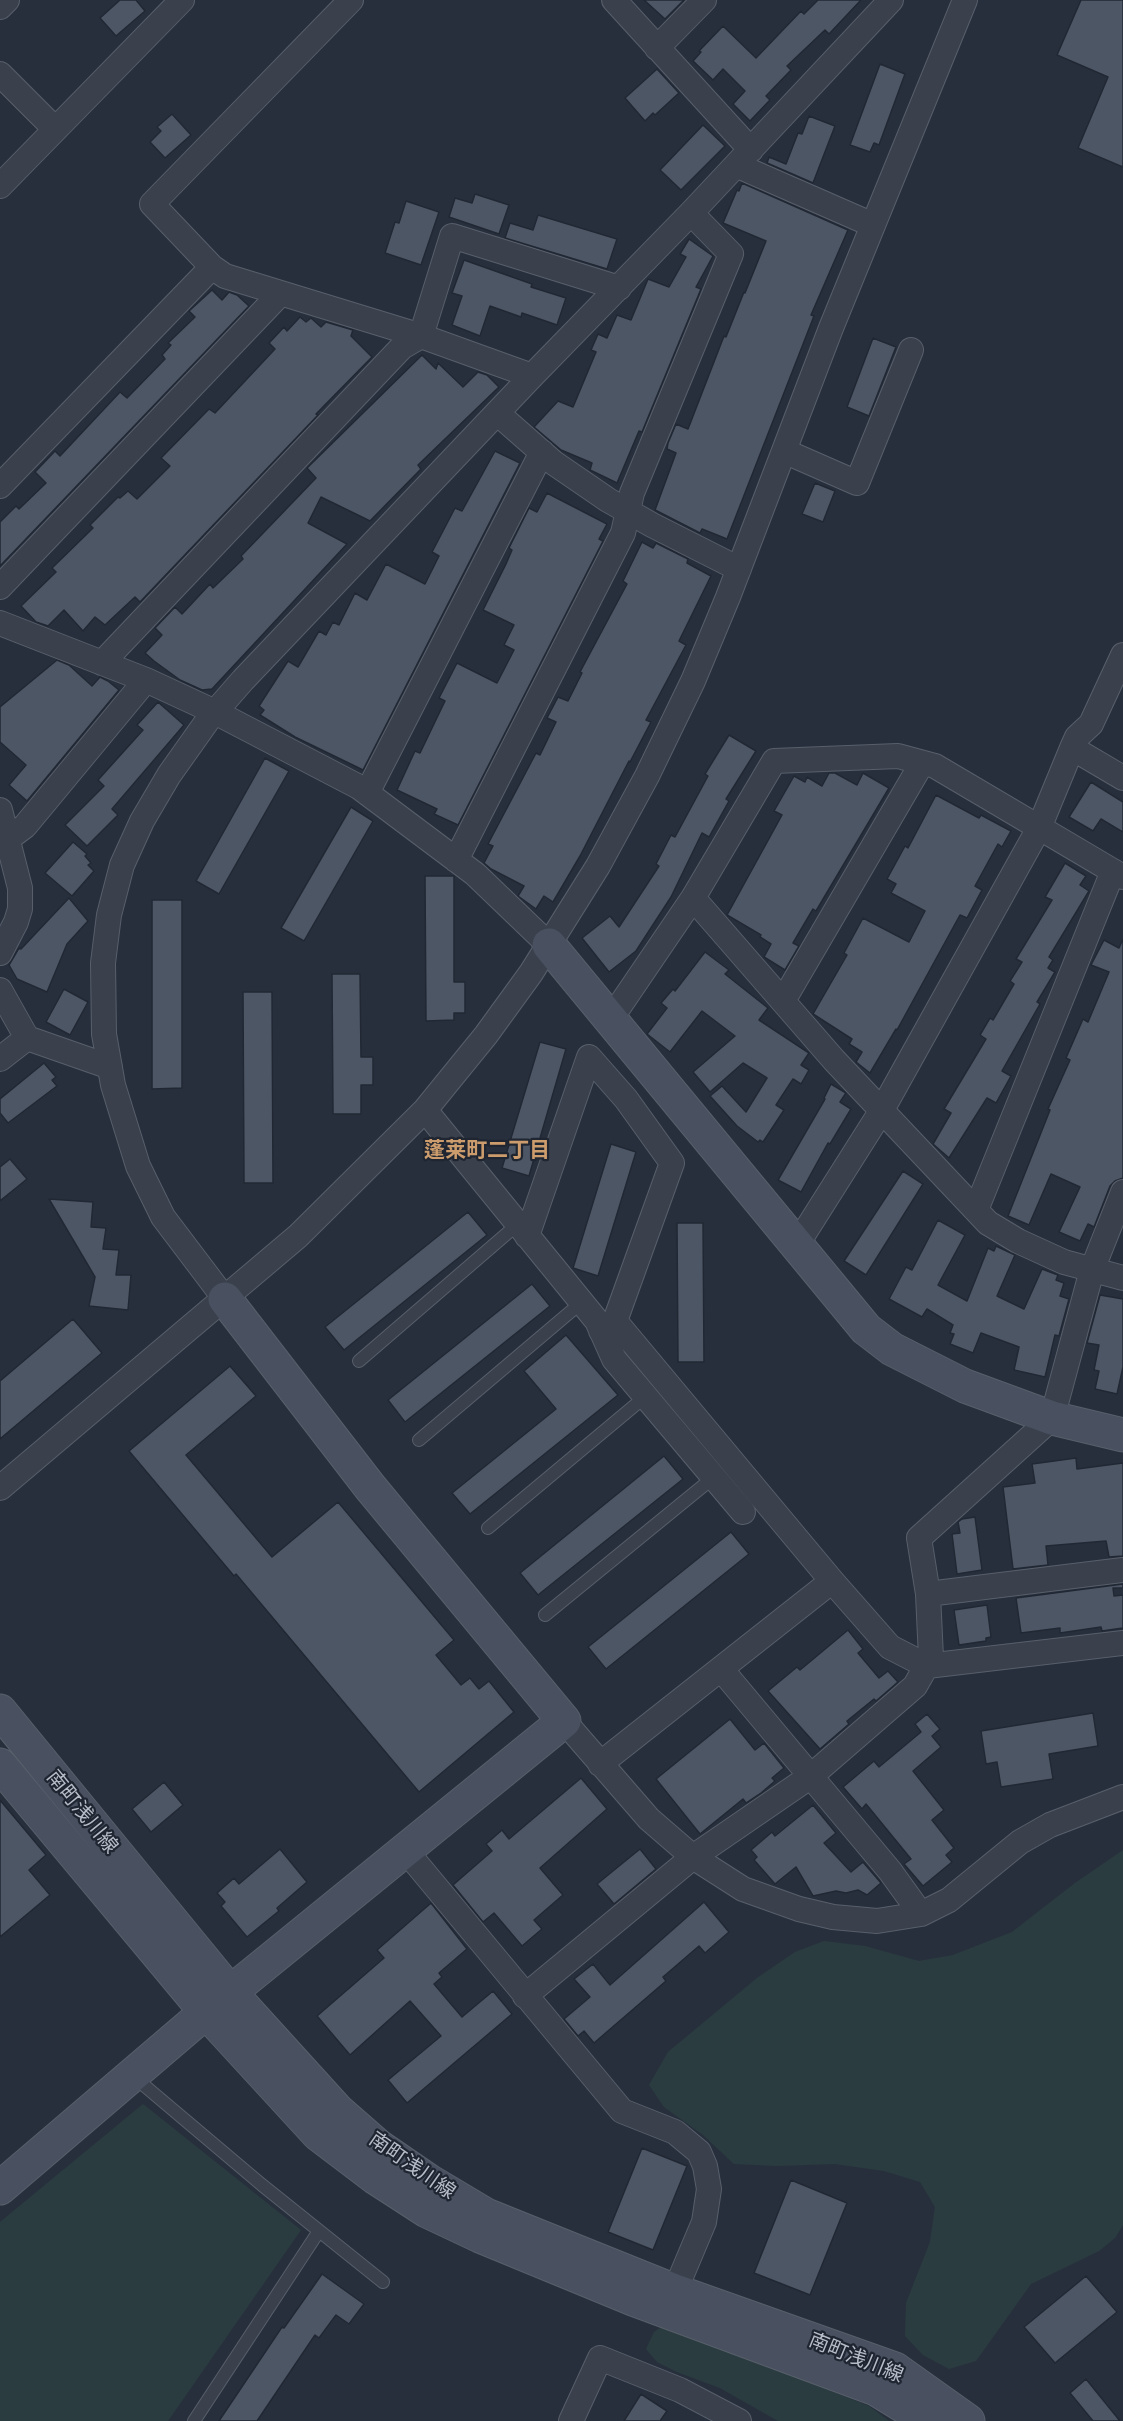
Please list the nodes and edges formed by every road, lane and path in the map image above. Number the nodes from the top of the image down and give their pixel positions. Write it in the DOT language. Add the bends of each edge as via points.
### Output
graph roads {
  1 [pos="7,0"];
  2 [pos="182,0"];
  3 [pos="351,0"];
  4 [pos="614,0"];
  5 [pos="704,0"];
  6 [pos="891,0"];
  7 [pos="965,0"];
  8 [pos="0,7"];
  9 [pos="657,48"];
  10 [pos="0,74"];
  11 [pos="56,129"];
  12 [pos="744,157"];
  13 [pos="0,186"];
  14 [pos="691,213"];
  15 [pos="873,225"];
  16 [pos="212,267"];
  17 [pos="619,288"];
  18 [pos="280,294"];
  19 [pos="421,336"];
  20 [pos="911,350"];
  21 [pos="532,376"];
  22 [pos="497,413"];
  23 [pos="784,451"];
  24 [pos="542,452"];
  25 [pos="0,486"];
  26 [pos="627,511"];
  27 [pos="739,569"];
  28 [pos="0,587"];
  29 [pos="0,623"];
  30 [pos="1123,655"];
  31 [pos="102,663"];
  32 [pos="146,680"];
  33 [pos="215,712"];
  34 [pos="1072,748"];
  35 [pos="922,763"];
  36 [pos="1123,778"];
  37 [pos="367,793"];
  38 [pos="0,810"];
  39 [pos="1039,828"];
  40 [pos="9,838"];
  41 [pos="456,860"];
  42 [pos="1118,874"];
  43 [pos="693,898"];
  44 [pos="549,945"];
  45 [pos="0,953"];
  46 [pos="0,990"];
  47 [pos="783,1001"];
  48 [pos="610,1020"];
  49 [pos="27,1038"];
  50 [pos="0,1059"];
  51 [pos="110,1067"];
  52 [pos="425,1110"];
  53 [pos="882,1110"];
  54 [pos="1123,1192"];
  55 [pos="976,1210"];
  56 [pos="523,1230"];
  57 [pos="796,1246"];
  58 [pos="1092,1270"];
  59 [pos="1123,1278"];
  60 [pos="225,1299"];
  61 [pos="582,1302"];
  62 [pos="608,1326"];
  63 [pos="359,1361"];
  64 [pos="646,1396"];
  65 [pos="1052,1418"];
  66 [pos="1123,1435"];
  67 [pos="419,1440"];
  68 [pos="714,1477"];
  69 [pos="0,1488"];
  70 [pos="743,1512"];
  71 [pos="488,1528"];
  72 [pos="1123,1570"];
  73 [pos="832,1581"];
  74 [pos="928,1594"];
  75 [pos="545,1615"];
  76 [pos="1123,1643"];
  77 [pos="927,1666"];
  78 [pos="721,1669"];
  79 [pos="0,1711"];
  80 [pos="564,1721"];
  81 [pos="600,1764"];
  82 [pos="0,1765"];
  83 [pos="811,1776"];
  84 [pos="1123,1797"];
  85 [pos="406,1851"];
  86 [pos="693,1857"];
  87 [pos="921,1914"];
  88 [pos="525,1996"];
  89 [pos="218,2002"];
  90 [pos="132,2075"];
  91 [pos="0,2188"];
  92 [pos="319,2231"];
  93 [pos="383,2282"];
  94 [pos="671,2300"];
  95 [pos="705,2413"];
  96 [pos="194,2421"];
  97 [pos="571,2421"];
  98 [pos="739,2421"];
  99 [pos="928,2421"];
  100 [pos="968,2421"];
  1 -- 8 [label="street"];
  2 -- 11 [label="street"];
  3 -- 16 [label="street" via="152,204"];
  4 -- 9 [label="street"];
  5 -- 9 [label="street"];
  6 -- 12 [label="street"];
  7 -- 15 [label="street"];
  9 -- 12 [label="street"];
  10 -- 11 [label="street"];
  11 -- 13 [label="street"];
  12 -- 14 [label="street"];
  12 -- 15 [label="street"];
  14 -- 17 [label="street"];
  14 -- 26 [label="street" via="731,254"];
  15 -- 23 [label="street"];
  16 -- 18 [label="street" via="225,276"];
  16 -- 25 [label="street"];
  17 -- 19 [label="street" via="452,236"];
  17 -- 21 [label="street"];
  18 -- 19 [label="street"];
  18 -- 28 [label="street"];
  19 -- 21 [label="street"];
  19 -- 31 [label="street" via="402,347"];
  20 -- 23 [label="street" via="857,483"];
  21 -- 22 [label="street"];
  22 -- 24 [label="street"];
  22 -- 33 [label="street"];
  23 -- 27 [label="street"];
  24 -- 26 [label="street"];
  24 -- 37 [label="street"];
  26 -- 27 [label="street"];
  26 -- 41 [label="street" via="623,533"];
  27 -- 44 [label="street" via="693,681 647,776"];
  29 -- 31 [label="street"];
  30 -- 34 [label="street" via="1091,724"];
  31 -- 32 [label="street"];
  32 -- 33 [label="street"];
  32 -- 40 [label="street" via="25,826"];
  33 -- 37 [label="street"];
  33 -- 51 [label="street" via="169,775 122,865 109,915 103,963 104,1034"];
  34 -- 36 [label="street"];
  34 -- 39 [label="street"];
  35 -- 39 [label="street" via="935,766"];
  35 -- 43 [label="street" via="898,756 774,761"];
  35 -- 47 [label="street"];
  37 -- 41 [label="street"];
  38 -- 40 [label="street"];
  39 -- 42 [label="street"];
  39 -- 53 [label="street"];
  40 -- 45 [label="street" via="20,888 20,909"];
  41 -- 44 [label="street"];
  42 -- 55 [label="street"];
  43 -- 47 [label="street"];
  43 -- 48 [label="street"];
  44 -- 48 [label="street"];
  44 -- 52 [label="street" via="512,1001"];
  46 -- 49 [label="street"];
  47 -- 53 [label="street"];
  48 -- 57 [label="street"];
  49 -- 50 [label="street"];
  49 -- 51 [label="street"];
  51 -- 60 [label="street" via="138,1166 163,1217"];
  52 -- 56 [label="street"];
  52 -- 60 [label="street" via="298,1236"];
  53 -- 55 [label="street"];
  53 -- 57 [label="street"];
  54 -- 58 [label="street"];
  55 -- 58 [label="street" via="988,1223 1018,1241"];
  56 -- 61 [label="street"];
  56 -- 62 [label="street" via="589,1057 626,1099 672,1163"];
  56 -- 63 [label="lane"];
  57 -- 65 [label="street" via="866,1329 892,1349 965,1386"];
  58 -- 59 [label="street"];
  58 -- 65 [label="street"];
  60 -- 69 [label="street"];
  60 -- 80 [label="street" via="370,1487"];
  61 -- 62 [label="street" via="597,1320"];
  61 -- 67 [label="lane"];
  62 -- 64 [label="street" via="614,1359"];
  62 -- 73 [label="street"];
  64 -- 68 [label="street"];
  64 -- 71 [label="lane"];
  65 -- 66 [label="street"];
  65 -- 74 [label="street" via="919,1538"];
  68 -- 70 [label="street"];
  68 -- 75 [label="lane"];
  72 -- 74 [label="street"];
  73 -- 77 [label="street" via="890,1647"];
  73 -- 78 [label="street"];
  74 -- 77 [label="street" via="931,1658"];
  76 -- 77 [label="street"];
  77 -- 83 [label="street" via="915,1686"];
  78 -- 81 [label="street"];
  78 -- 83 [label="street"];
  79 -- 89 [label="street, 南町浅川線"];
  80 -- 81 [label="street"];
  80 -- 85 [label="street"];
  81 -- 86 [label="street" via="649,1819"];
  82 -- 89 [label="street, 南町浅川線"];
  83 -- 86 [label="street"];
  83 -- 87 [label="street"];
  84 -- 87 [label="street" via="1050,1825 1020,1842 949,1900"];
  85 -- 88 [label="street"];
  85 -- 89 [label="street"];
  86 -- 87 [label="street" via="743,1889 799,1909 877,1921"];
  86 -- 88 [label="street"];
  88 -- 94 [label="street" via="622,2111 675,2132 699,2152 709,2189 704,2222"];
  89 -- 90 [label="street"];
  89 -- 94 [label="street, 南町浅川線" via="318,2134 376,2178 427,2211 480,2236 633,2299"];
  90 -- 91 [label="street"];
  90 -- 92 [label="lane"];
  92 -- 93 [label="lane"];
  92 -- 96 [label="lane"];
  94 -- 99 [label="street, 南町浅川線" via="876,2389"];
  94 -- 100 [label="street, 南町浅川線" via="895,2369"];
  95 -- 97 [label="street" via="680,2390 600,2358"];
  95 -- 98 [label="street"];
}
